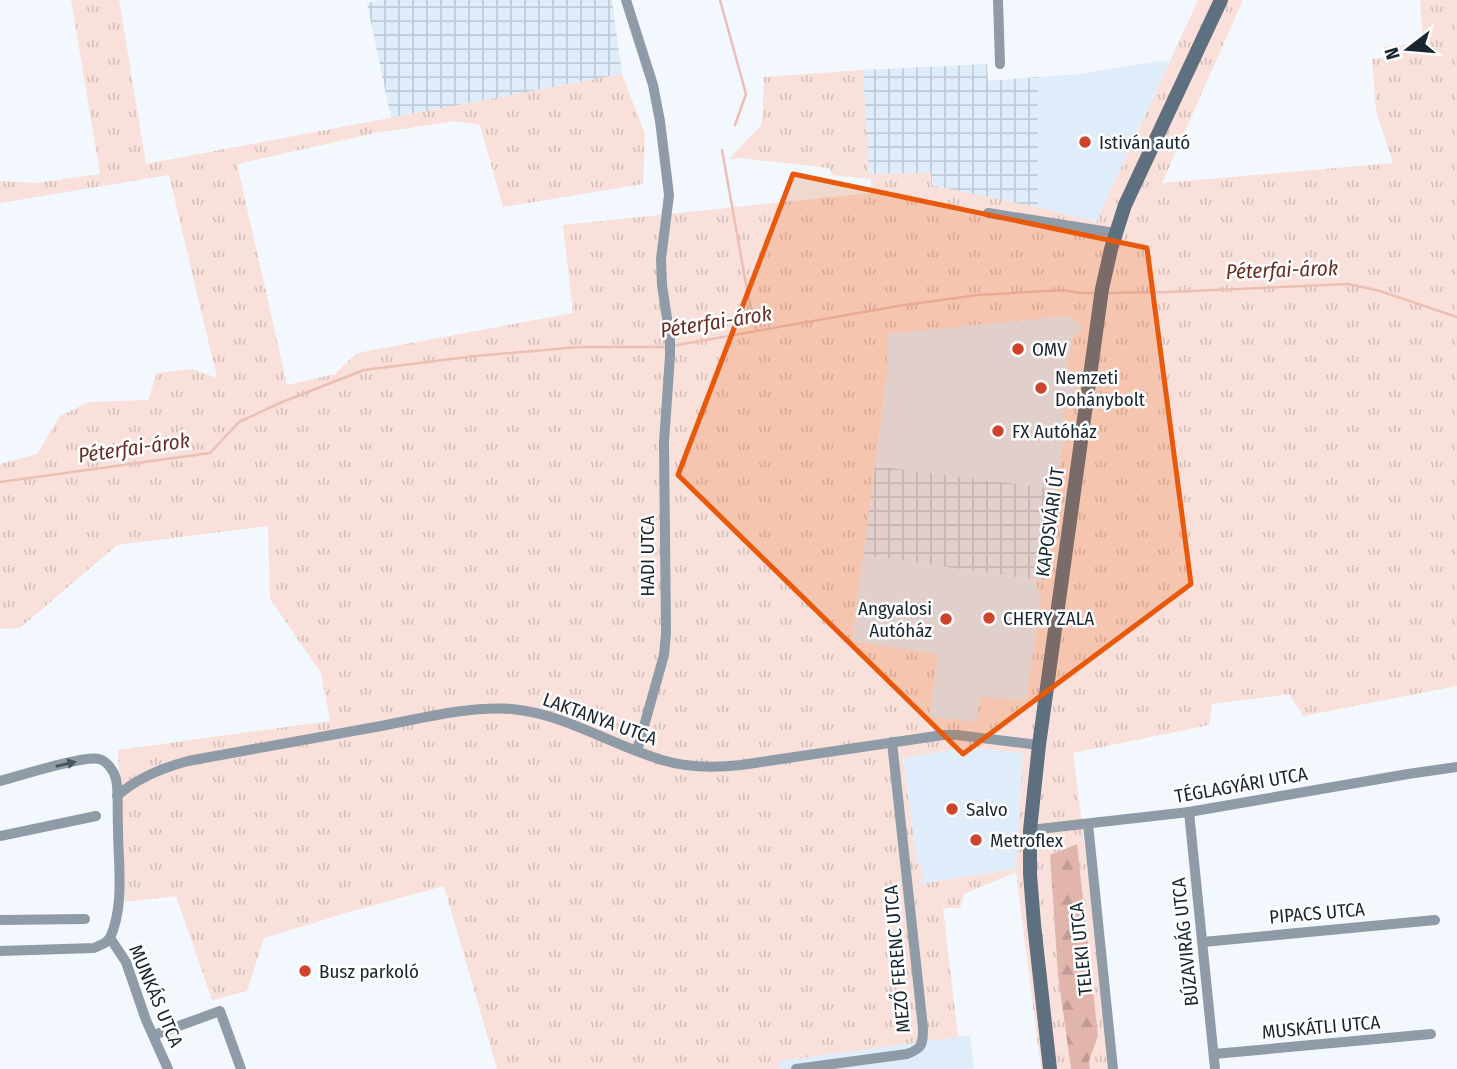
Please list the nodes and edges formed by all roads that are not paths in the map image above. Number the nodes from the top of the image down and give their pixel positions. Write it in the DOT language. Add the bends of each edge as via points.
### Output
graph roads {
  1 [pos="626,0"];
  2 [pos="998,0"];
  3 [pos="1221,0"];
  4 [pos="1000,65"];
  5 [pos="988,213"];
  6 [pos="1115,233"];
  7 [pos="892,742"];
  8 [pos="1039,745"];
  9 [pos="637,751"];
  10 [pos="1457,766"];
  11 [pos="0,780"];
  12 [pos="117,796"];
  13 [pos="1189,812"];
  14 [pos="96,816"];
  15 [pos="1088,824"];
  16 [pos="1030,830"];
  17 [pos="0,836"];
  18 [pos="85,919"];
  19 [pos="0,920"];
  20 [pos="1435,920"];
  21 [pos="110,938"];
  22 [pos="1203,942"];
  23 [pos="0,951"];
  24 [pos="1431,1034"];
  25 [pos="153,1035"];
  26 [pos="1214,1054"];
  27 [pos="168,1069"];
  28 [pos="241,1069"];
  29 [pos="796,1069"];
  30 [pos="1050,1069"];
  31 [pos="1113,1069"];
  32 [pos="1215,1069"];
  1 -- 9 [label="street, HADI UTCA" via="653,85 667,170 668,210 661,260 670,338 664,442 664,655"];
  2 -- 4 [label="street"];
  3 -- 6 [label="main road, KAPOSVÁRI ÚT"];
  5 -- 6 [label="street"];
  6 -- 8 [label="main road, KAPOSVÁRI ÚT" via="1101,295"];
  7 -- 8 [label="street, LAKTANYA UTCA" via="943,734"];
  7 -- 9 [label="street, LAKTANYA UTCA" via="707,768"];
  7 -- 29 [label="street, MEZŐ FERENC UTCA" via="922,1044 907,1054"];
  8 -- 16 [label="main road, KAPOSVÁRI ÚT"];
  9 -- 12 [label="street, LAKTANYA UTCA" via="553,718 521,710 482,709 188,761 139,780"];
  10 -- 13 [label="street, TÉGLAGYÁRI UTCA"];
  11 -- 12 [label="street, one-way" via="96,758 114,774"];
  12 -- 21 [label="street" via="118,906"];
  13 -- 15 [label="street, TÉGLAGYÁRI UTCA"];
  13 -- 22 [label="street, BÚZAVIRÁG UTCA"];
  14 -- 17 [label="street"];
  15 -- 16 [label="street, TÉGLAGYÁRI UTCA"];
  15 -- 31 [label="street, TELEKI UTCA"];
  16 -- 30 [label="main road" via="1034,924"];
  18 -- 19 [label="street"];
  20 -- 22 [label="street, PIPACS UTCA"];
  21 -- 23 [label="street" via="94,947"];
  21 -- 25 [label="street, MUNKÁS UTCA" via="126,962"];
  22 -- 26 [label="street, BÚZAVIRÁG UTCA"];
  24 -- 26 [label="street, MUSKÁTLI UTCA"];
  25 -- 27 [label="street, MUNKÁS UTCA"];
  25 -- 28 [label="street" via="220,1011"];
  26 -- 32 [label="street, BÚZAVIRÁG UTCA"];
}
